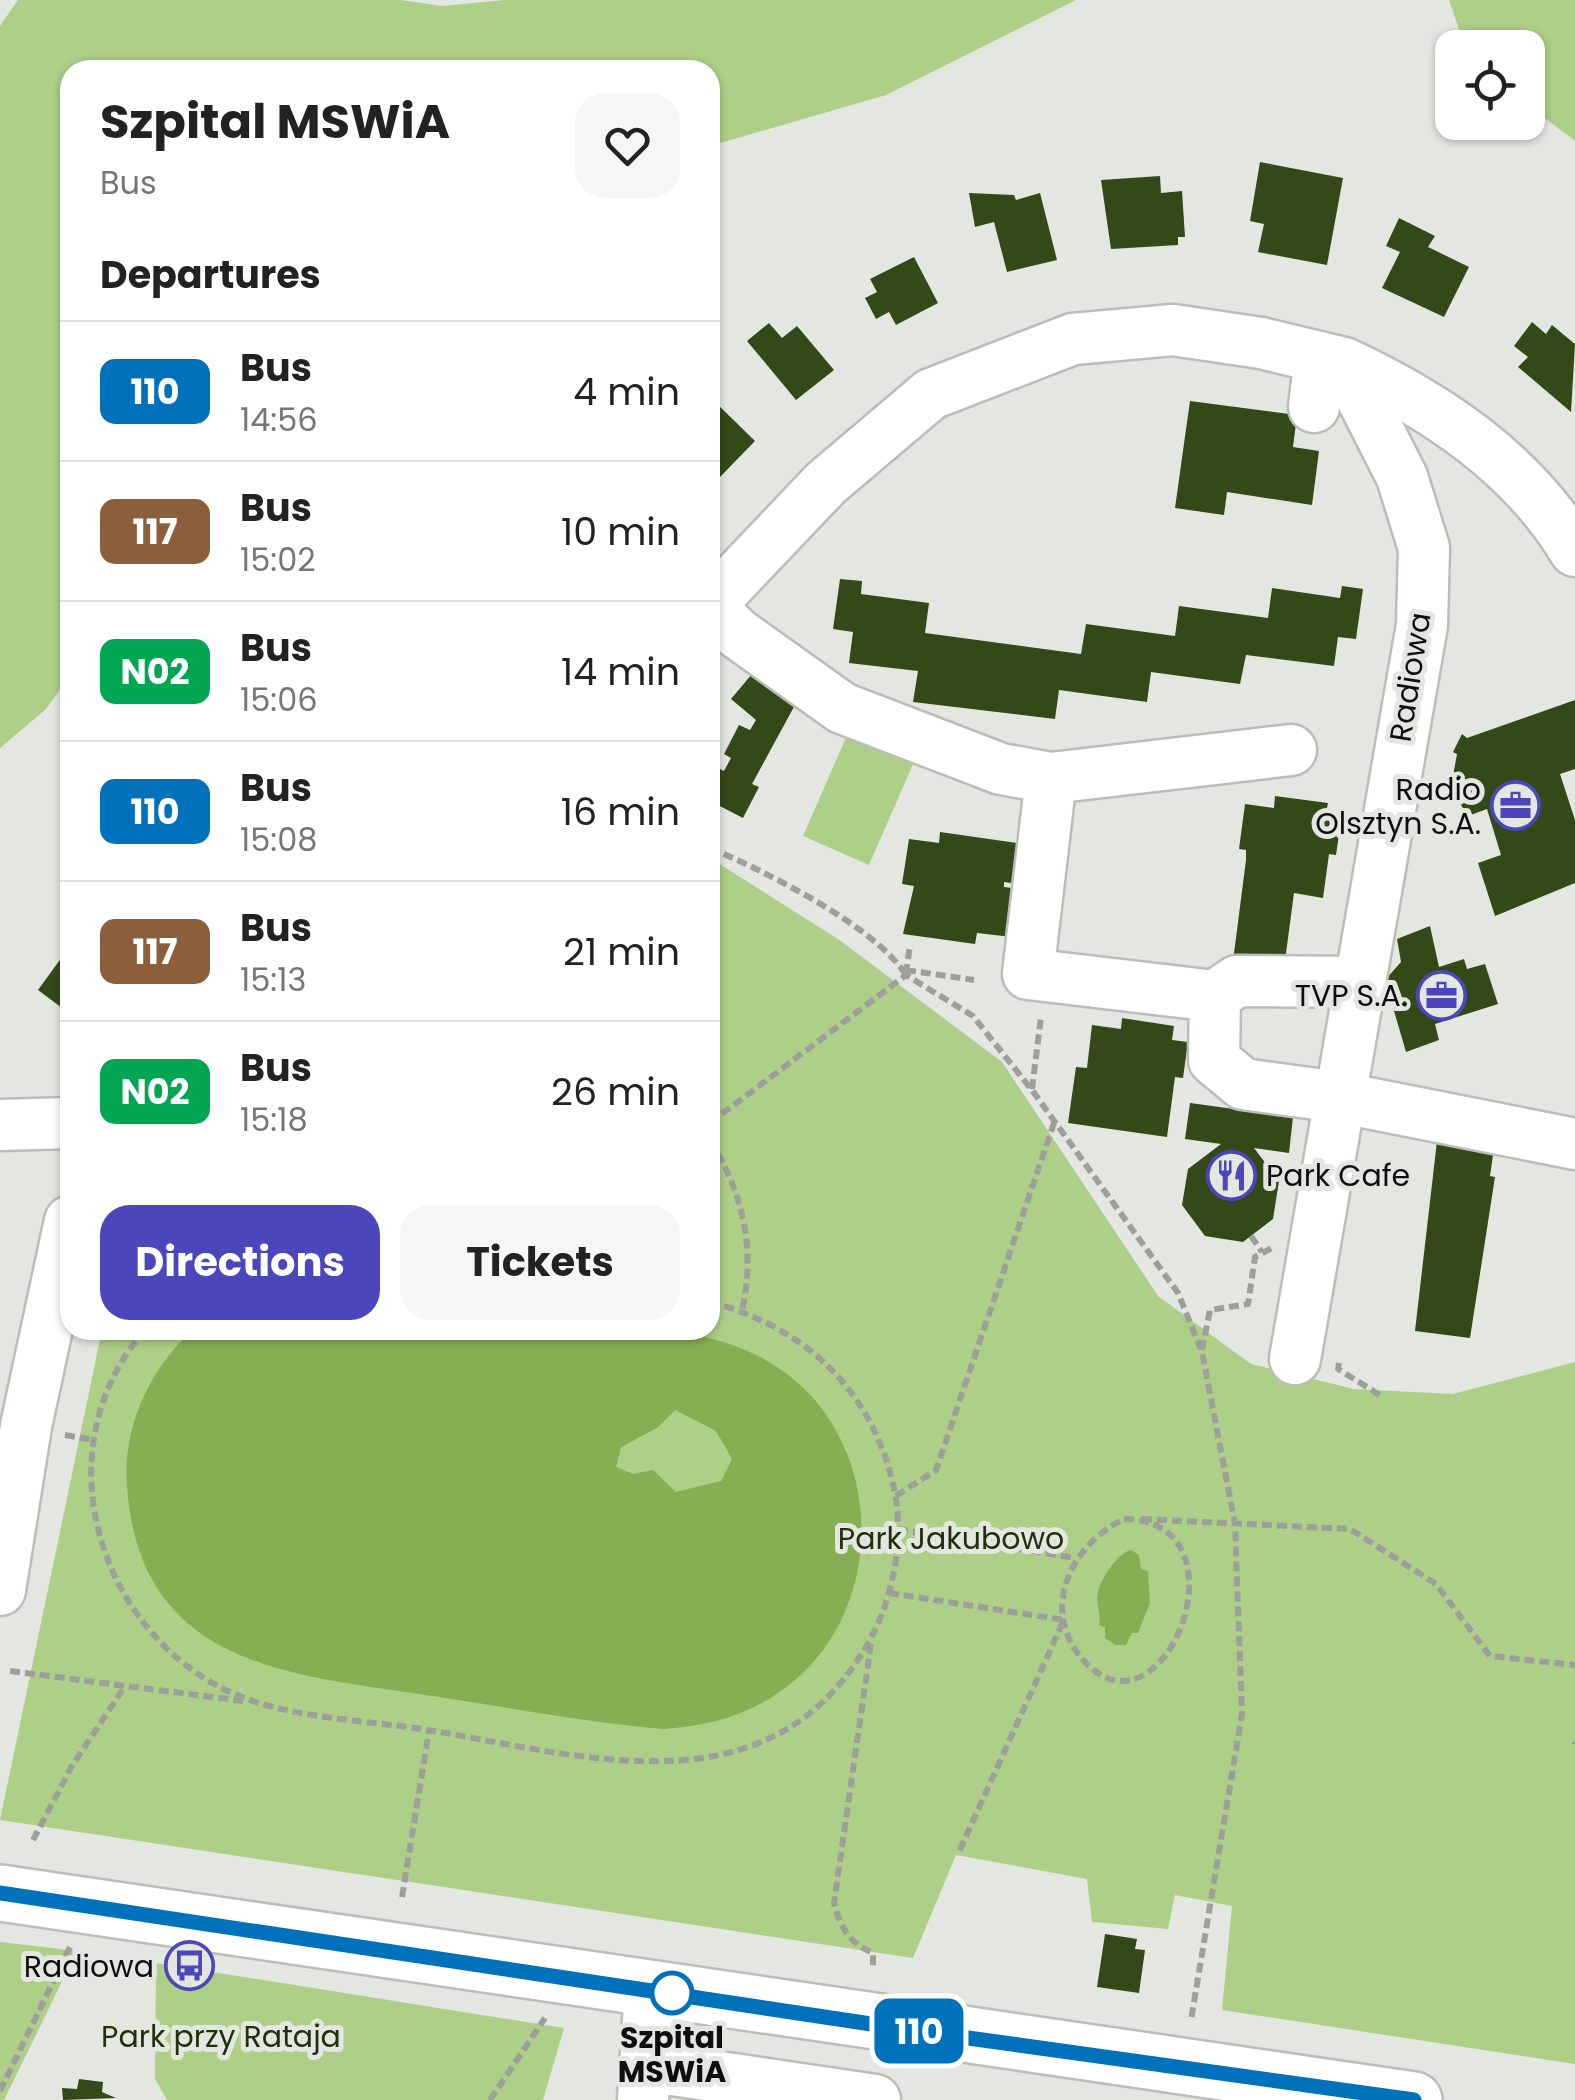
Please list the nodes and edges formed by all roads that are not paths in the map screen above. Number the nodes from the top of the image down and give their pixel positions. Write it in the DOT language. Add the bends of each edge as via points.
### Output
graph roads {
  1 [pos="1332,360"];
  2 [pos="1314,407"];
  3 [pos="1575,551"];
  4 [pos="720,595"];
  5 [pos="720,616"];
  6 [pos="1291,750"];
  7 [pos="1051,778"];
  8 [pos="1358,982"];
  9 [pos="1214,996"];
  10 [pos="1338,1097"];
  11 [pos="60,1123"];
  12 [pos="0,1125"];
  13 [pos="1575,1144"];
  14 [pos="60,1268"];
  15 [pos="1295,1359"];
  16 [pos="0,1590"];
  17 [pos="0,1893"];
  18 [pos="650,1989"];
  19 [pos="644,2083"];
  20 [pos="875,2100"];
  21 [pos="1414,2100"];
  1 -- 2 [label="street"];
  1 -- 3 [label="street" via="1413,395 1503,462"];
  1 -- 4 [label="street" via="1173,330 1073,339 931,394 826,483"];
  1 -- 8 [label="street, Radiowa" via="1402,476 1424,548 1422,625"];
  5 -- 7 [label="street" via="842,708 1001,770"];
  6 -- 7 [label="street"];
  7 -- 9 [label="street" via="1028,974"];
  8 -- 9 [label="street" via="1238,981"];
  8 -- 10 [label="street, Radiowa"];
  9 -- 10 [label="street" via="1214,1060 1243,1084"];
  10 -- 13 [label="street"];
  10 -- 15 [label="street, Radiowa"];
  11 -- 12 [label="street"];
  14 -- 16 [label="street"];
  17 -- 18 [label="main road"];
  18 -- 19 [label="street"];
  18 -- 21 [label="main road"];
  19 -- 20 [label="street"];
}
